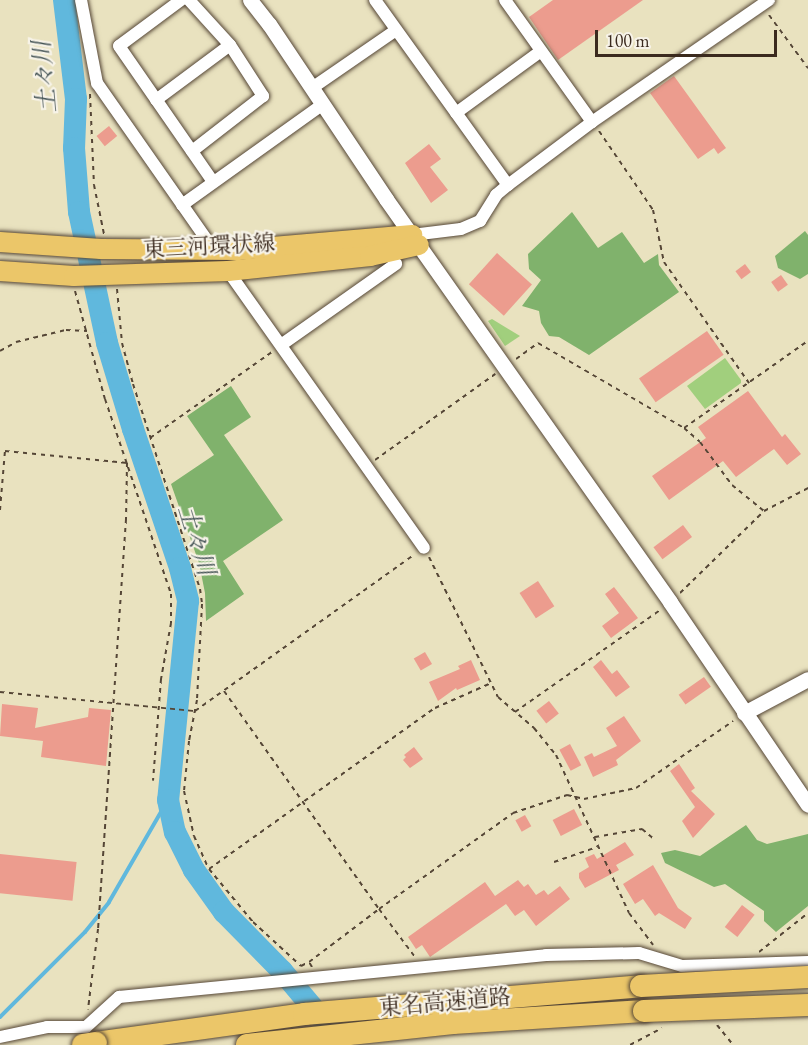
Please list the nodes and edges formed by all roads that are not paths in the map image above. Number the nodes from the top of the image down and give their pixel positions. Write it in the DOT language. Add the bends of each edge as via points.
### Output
graph roads {
  1 [pos="81,0"];
  2 [pos="181,0"];
  3 [pos="189,0"];
  4 [pos="249,0"];
  5 [pos="375,0"];
  6 [pos="505,0"];
  7 [pos="766,2"];
  8 [pos="396,30"];
  9 [pos="230,45"];
  10 [pos="541,51"];
  11 [pos="312,88"];
  12 [pos="156,100"];
  13 [pos="323,104"];
  14 [pos="456,113"];
  15 [pos="592,122"];
  16 [pos="192,151"];
  17 [pos="213,182"];
  18 [pos="508,185"];
  19 [pos="182,205"];
  20 [pos="416,240"];
  21 [pos="0,242"];
  22 [pos="214,250"];
  23 [pos="396,264"];
  24 [pos="0,271"];
  25 [pos="228,271"];
  26 [pos="281,345"];
  27 [pos="424,548"];
  28 [pos="808,679"];
  29 [pos="744,713"];
  30 [pos="808,805"];
  31 [pos="808,962"];
  32 [pos="808,977"];
  33 [pos="808,1005"];
  34 [pos="0,1037"];
  35 [pos="89,1038"];
  36 [pos="247,1045"];
  1 -- 19 [label="street" via="97,83"];
  2 -- 12 [label="street" via="119,46"];
  3 -- 9 [label="street"];
  4 -- 11 [label="street"];
  5 -- 8 [label="street"];
  6 -- 10 [label="street"];
  7 -- 15 [label="street"];
  8 -- 11 [label="street"];
  8 -- 14 [label="street"];
  9 -- 12 [label="street"];
  9 -- 16 [label="street" via="263,96"];
  10 -- 14 [label="street"];
  10 -- 15 [label="street"];
  11 -- 13 [label="street"];
  12 -- 16 [label="street"];
  13 -- 17 [label="street"];
  13 -- 20 [label="street"];
  14 -- 18 [label="street"];
  15 -- 18 [label="street"];
  16 -- 17 [label="street"];
  17 -- 19 [label="street"];
  18 -- 20 [label="street" via="496,195 480,221"];
  19 -- 22 [label="street"];
  20 -- 22 [label="main road, 東三河環状線"];
  20 -- 25 [label="main road, 東三河環状線" via="370,256"];
  20 -- 29 [label="street"];
  21 -- 22 [label="main road, 東三河環状線" via="73,248"];
  23 -- 26 [label="street"];
  24 -- 25 [label="main road, 東三河環状線" via="71,275"];
  25 -- 26 [label="street"];
  26 -- 27 [label="street"];
  28 -- 29 [label="street"];
  29 -- 30 [label="street"];
  31 -- 35 [label="street" via="682,966 639,952 615,951 118,997"];
  32 -- 35 [label="highway, 東名高速道路, bridge" via="641,986 304,1014"];
  33 -- 36 [label="highway, 東名高速道路, bridge" via="453,1023"];
  34 -- 35 [label="street" via="47,1027"];
}
